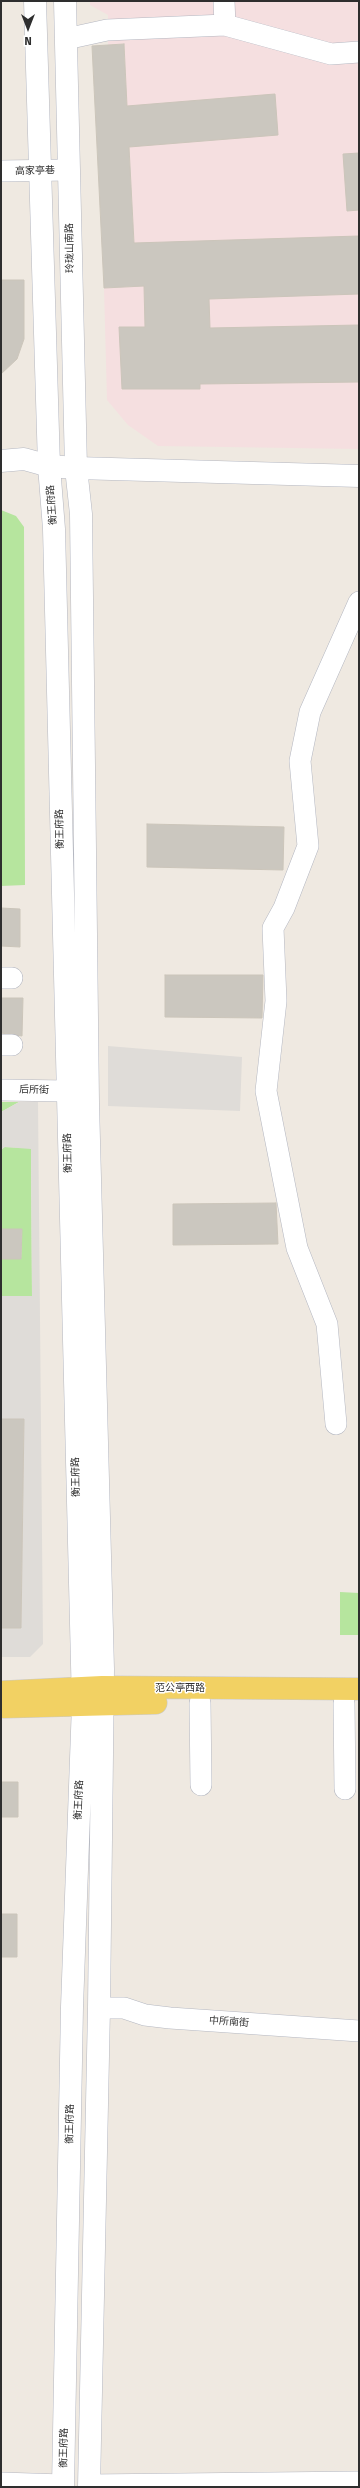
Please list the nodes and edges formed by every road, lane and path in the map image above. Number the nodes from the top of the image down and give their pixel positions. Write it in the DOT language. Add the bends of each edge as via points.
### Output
graph roads {
  1 [pos="35,1"];
  2 [pos="65,1"];
  3 [pos="224,1"];
  4 [pos="225,25"];
  5 [pos="66,39"];
  6 [pos="359,52"];
  7 [pos="41,170"];
  8 [pos="69,170"];
  9 [pos="1,171"];
  10 [pos="1,461"];
  11 [pos="49,466"];
  12 [pos="76,468"];
  13 [pos="359,476"];
  14 [pos="359,602"];
  15 [pos="1,1090"];
  16 [pos="66,1091"];
  17 [pos="336,1424"];
  18 [pos="1,1692"];
  19 [pos="92,1696"];
  20 [pos="354,1698"];
  21 [pos="200,1703"];
  22 [pos="1,1706"];
  23 [pos="201,1785"];
  24 [pos="345,1789"];
  25 [pos="99,2008"];
  26 [pos="359,2031"];
  27 [pos="359,2482"];
  28 [pos="1,2483"];
  29 [pos="63,2486"];
  30 [pos="89,2486"];
  1 -- 7 [label="main road"];
  2 -- 5 [label="main road, 玲珑山南路"];
  3 -- 4 [label="street"];
  4 -- 5 [label="street" via="108,30"];
  4 -- 6 [label="street" via="331,54"];
  5 -- 8 [label="main road, 玲珑山南路"];
  7 -- 8 [label="street, 高家亭巷"];
  7 -- 9 [label="street, 高家亭巷"];
  7 -- 11 [label="main road"];
  8 -- 12 [label="main road, 玲珑山南路"];
  10 -- 11 [label="main road" via="24,459"];
  11 -- 12 [label="main road"];
  11 -- 16 [label="main road, 衡王府路" via="54,529"];
  12 -- 13 [label="main road"];
  12 -- 19 [label="main road, 衡王府路" via="81,514"];
  14 -- 17 [label="street" via="310,712 300,761 308,846 284,908 273,928 276,1001 266,1091 297,1248 327,1324"];
  15 -- 16 [label="street, 后所街"];
  16 -- 19 [label="main road, 衡王府路"];
  18 -- 19 [label="main road, 范公亭西路"];
  19 -- 20 [label="main road, 范公亭西路"];
  19 -- 21 [label="main road, 范公亭西路"];
  19 -- 22 [label="main road, 范公亭西路"];
  19 -- 25 [label="main road, 衡王府路"];
  19 -- 29 [label="main road, 衡王府路" via="72,2007"];
  20 -- 21 [label="main road, 范公亭西路"];
  20 -- 24 [label="street"];
  21 -- 23 [label="street"];
  25 -- 26 [label="street, 中所南街" via="124,2008 145,2015 170,2018"];
  25 -- 30 [label="main road, 衡王府路"];
  27 -- 30 [label="street"];
  28 -- 29 [label="street"];
}
